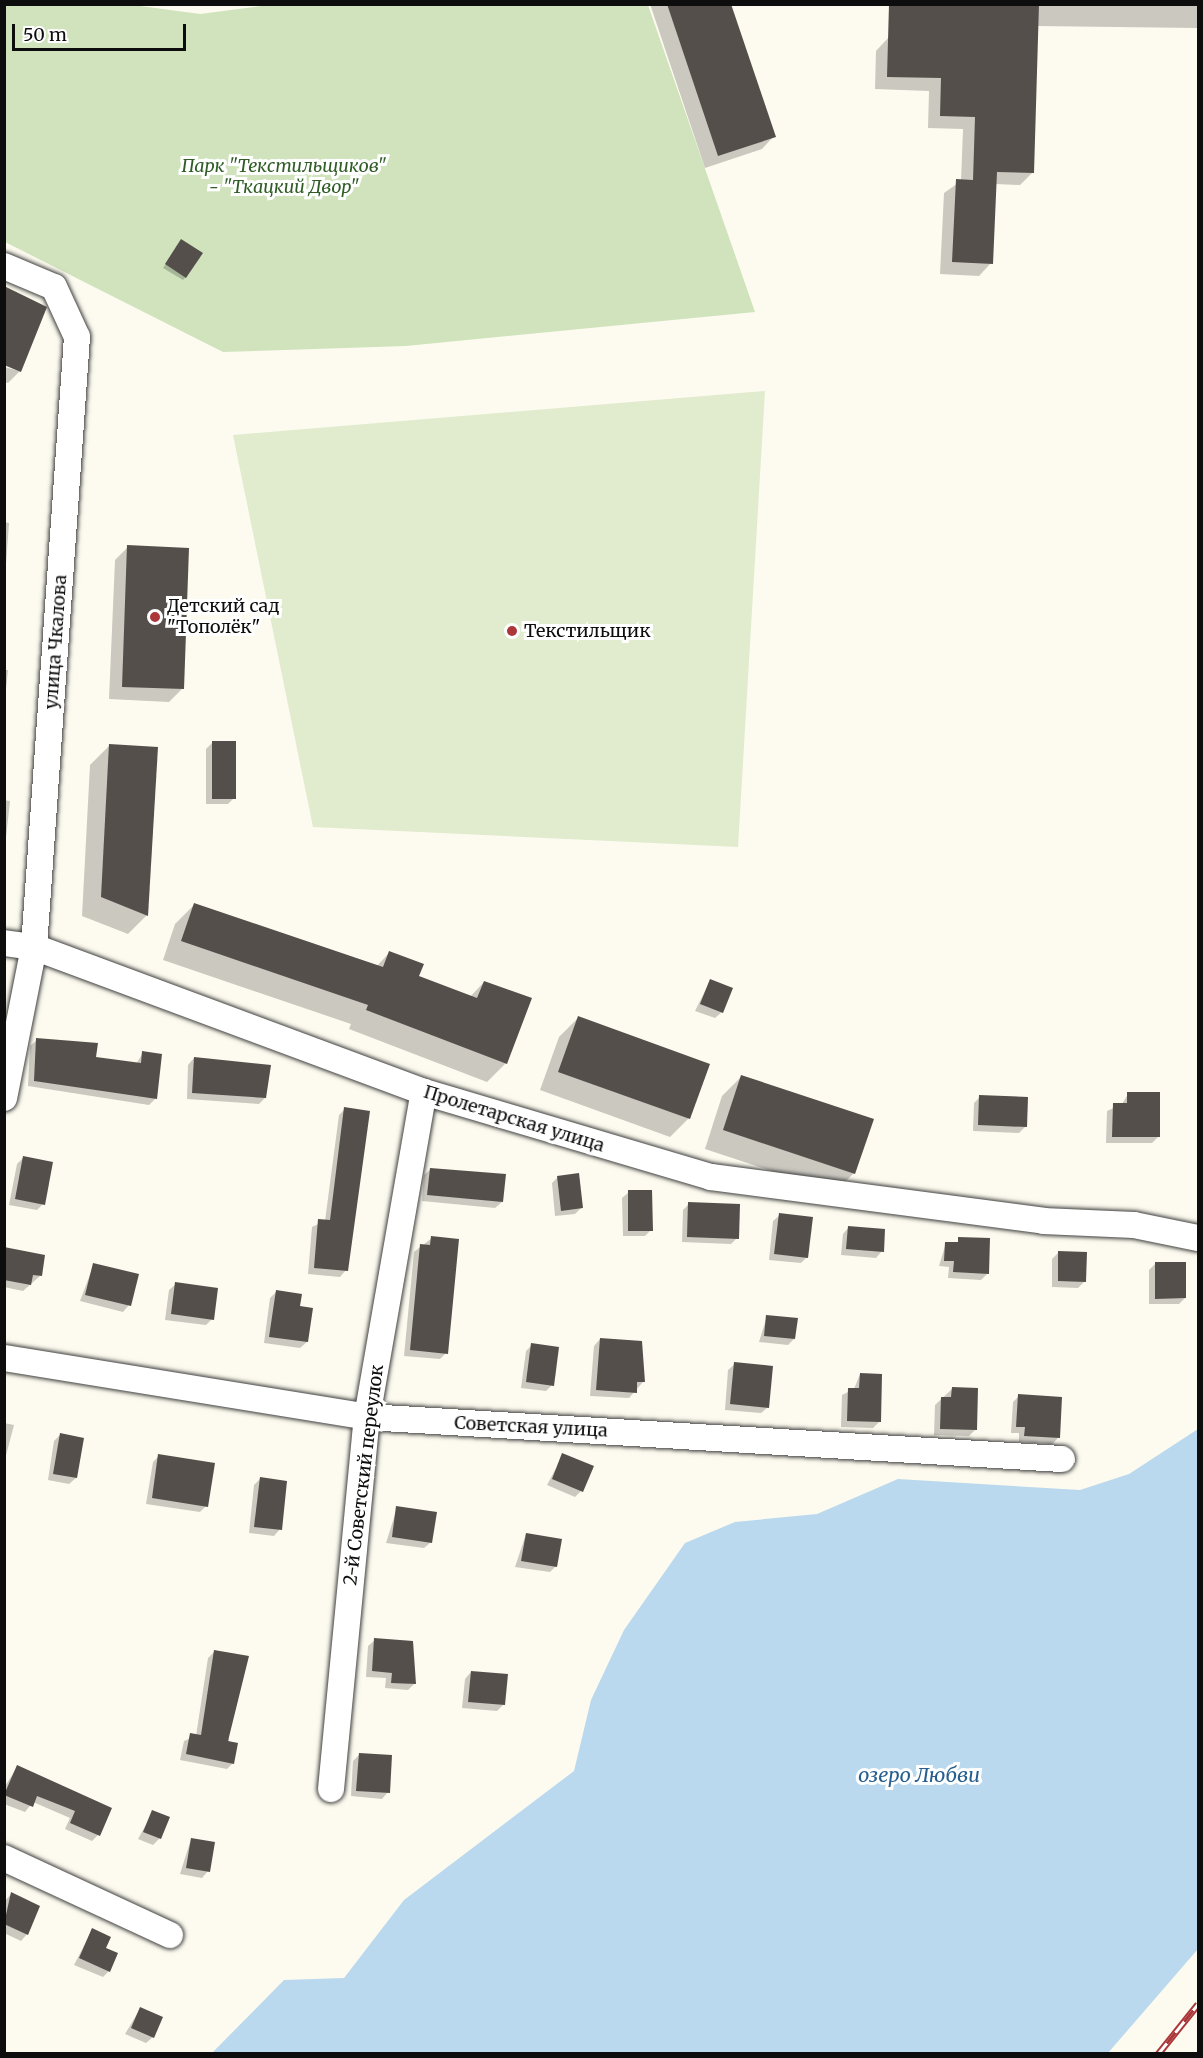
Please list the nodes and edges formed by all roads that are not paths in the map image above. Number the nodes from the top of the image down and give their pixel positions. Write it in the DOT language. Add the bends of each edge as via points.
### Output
graph roads {
  1 [pos="4,266"];
  2 [pos="4,943"];
  3 [pos="34,946"];
  4 [pos="424,1092"];
  5 [pos="4,1098"];
  6 [pos="1198,1238"];
  7 [pos="4,1358"];
  8 [pos="367,1417"];
  9 [pos="1062,1459"];
  10 [pos="332,1789"];
  11 [pos="4,1858"];
  12 [pos="170,1935"];
  1 -- 3 [label="street, улица Чкалова" via="54,287 77,337"];
  2 -- 3 [label="street, Пролетарская улица"];
  3 -- 4 [label="street, Пролетарская улица"];
  3 -- 5 [label="street, улица Чкалова"];
  4 -- 6 [label="street, Пролетарская улица" via="711,1177 1043,1221 1134,1225"];
  4 -- 8 [label="street, 2-й Советский переулок"];
  7 -- 8 [label="street, Советская улица"];
  8 -- 9 [label="street, Советская улица"];
  8 -- 10 [label="street, 2-й Советский переулок"];
  11 -- 12 [label="street"];
}
